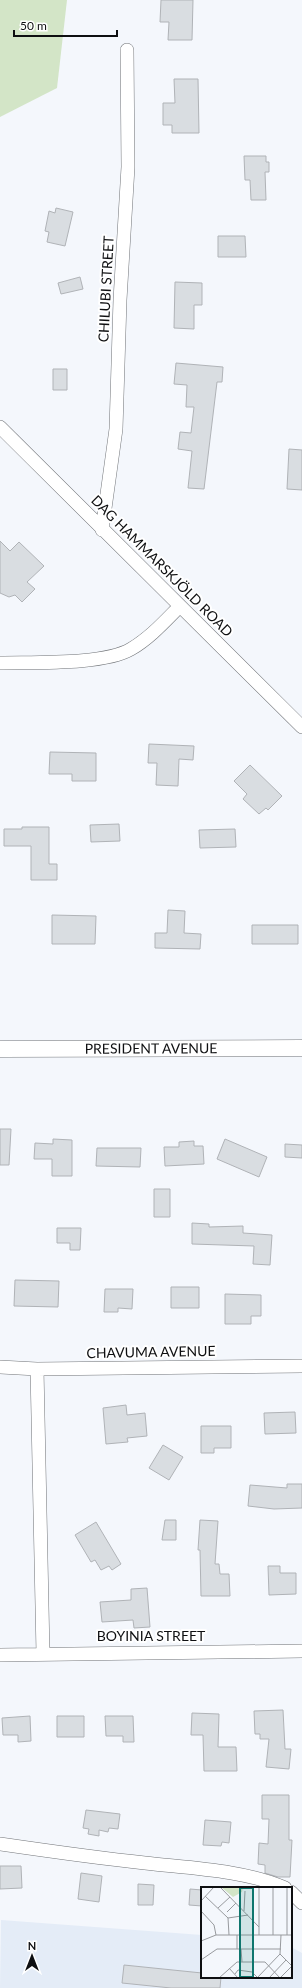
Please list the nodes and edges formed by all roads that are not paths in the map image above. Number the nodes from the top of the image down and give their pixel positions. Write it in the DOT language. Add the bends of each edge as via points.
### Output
graph roads {
  1 [pos="126,50"];
  2 [pos="0,427"];
  3 [pos="102,530"];
  4 [pos="180,606"];
  5 [pos="0,663"];
  6 [pos="302,727"];
  7 [pos="302,1048"];
  8 [pos="0,1049"];
  9 [pos="302,1366"];
  10 [pos="0,1367"];
  11 [pos="37,1369"];
  12 [pos="302,1651"];
  13 [pos="43,1653"];
  14 [pos="0,1655"];
  15 [pos="0,1844"];
  16 [pos="282,1887"];
  17 [pos="292,1893"];
  18 [pos="302,1902"];
  1 -- 3 [label="street, CHILUBI STREET" via="128,167 116,429"];
  2 -- 3 [label="street, DAG HAMMARSKJÖLD ROAD"];
  3 -- 4 [label="street, DAG HAMMARSKJÖLD ROAD"];
  4 -- 5 [label="street" via="130,650 97,660"];
  4 -- 6 [label="street, DAG HAMMARSKJÖLD ROAD"];
  7 -- 8 [label="street, PRESIDENT AVENUE"];
  9 -- 11 [label="street, CHAVUMA AVENUE"];
  10 -- 11 [label="street, CHAVUMA AVENUE"];
  11 -- 13 [label="street"];
  12 -- 13 [label="street, BOYINIA STREET"];
  13 -- 14 [label="street, BOYINIA STREET"];
  15 -- 16 [label="street" via="100,1859 214,1871 261,1880"];
  17 -- 18 [label="street"];
}
